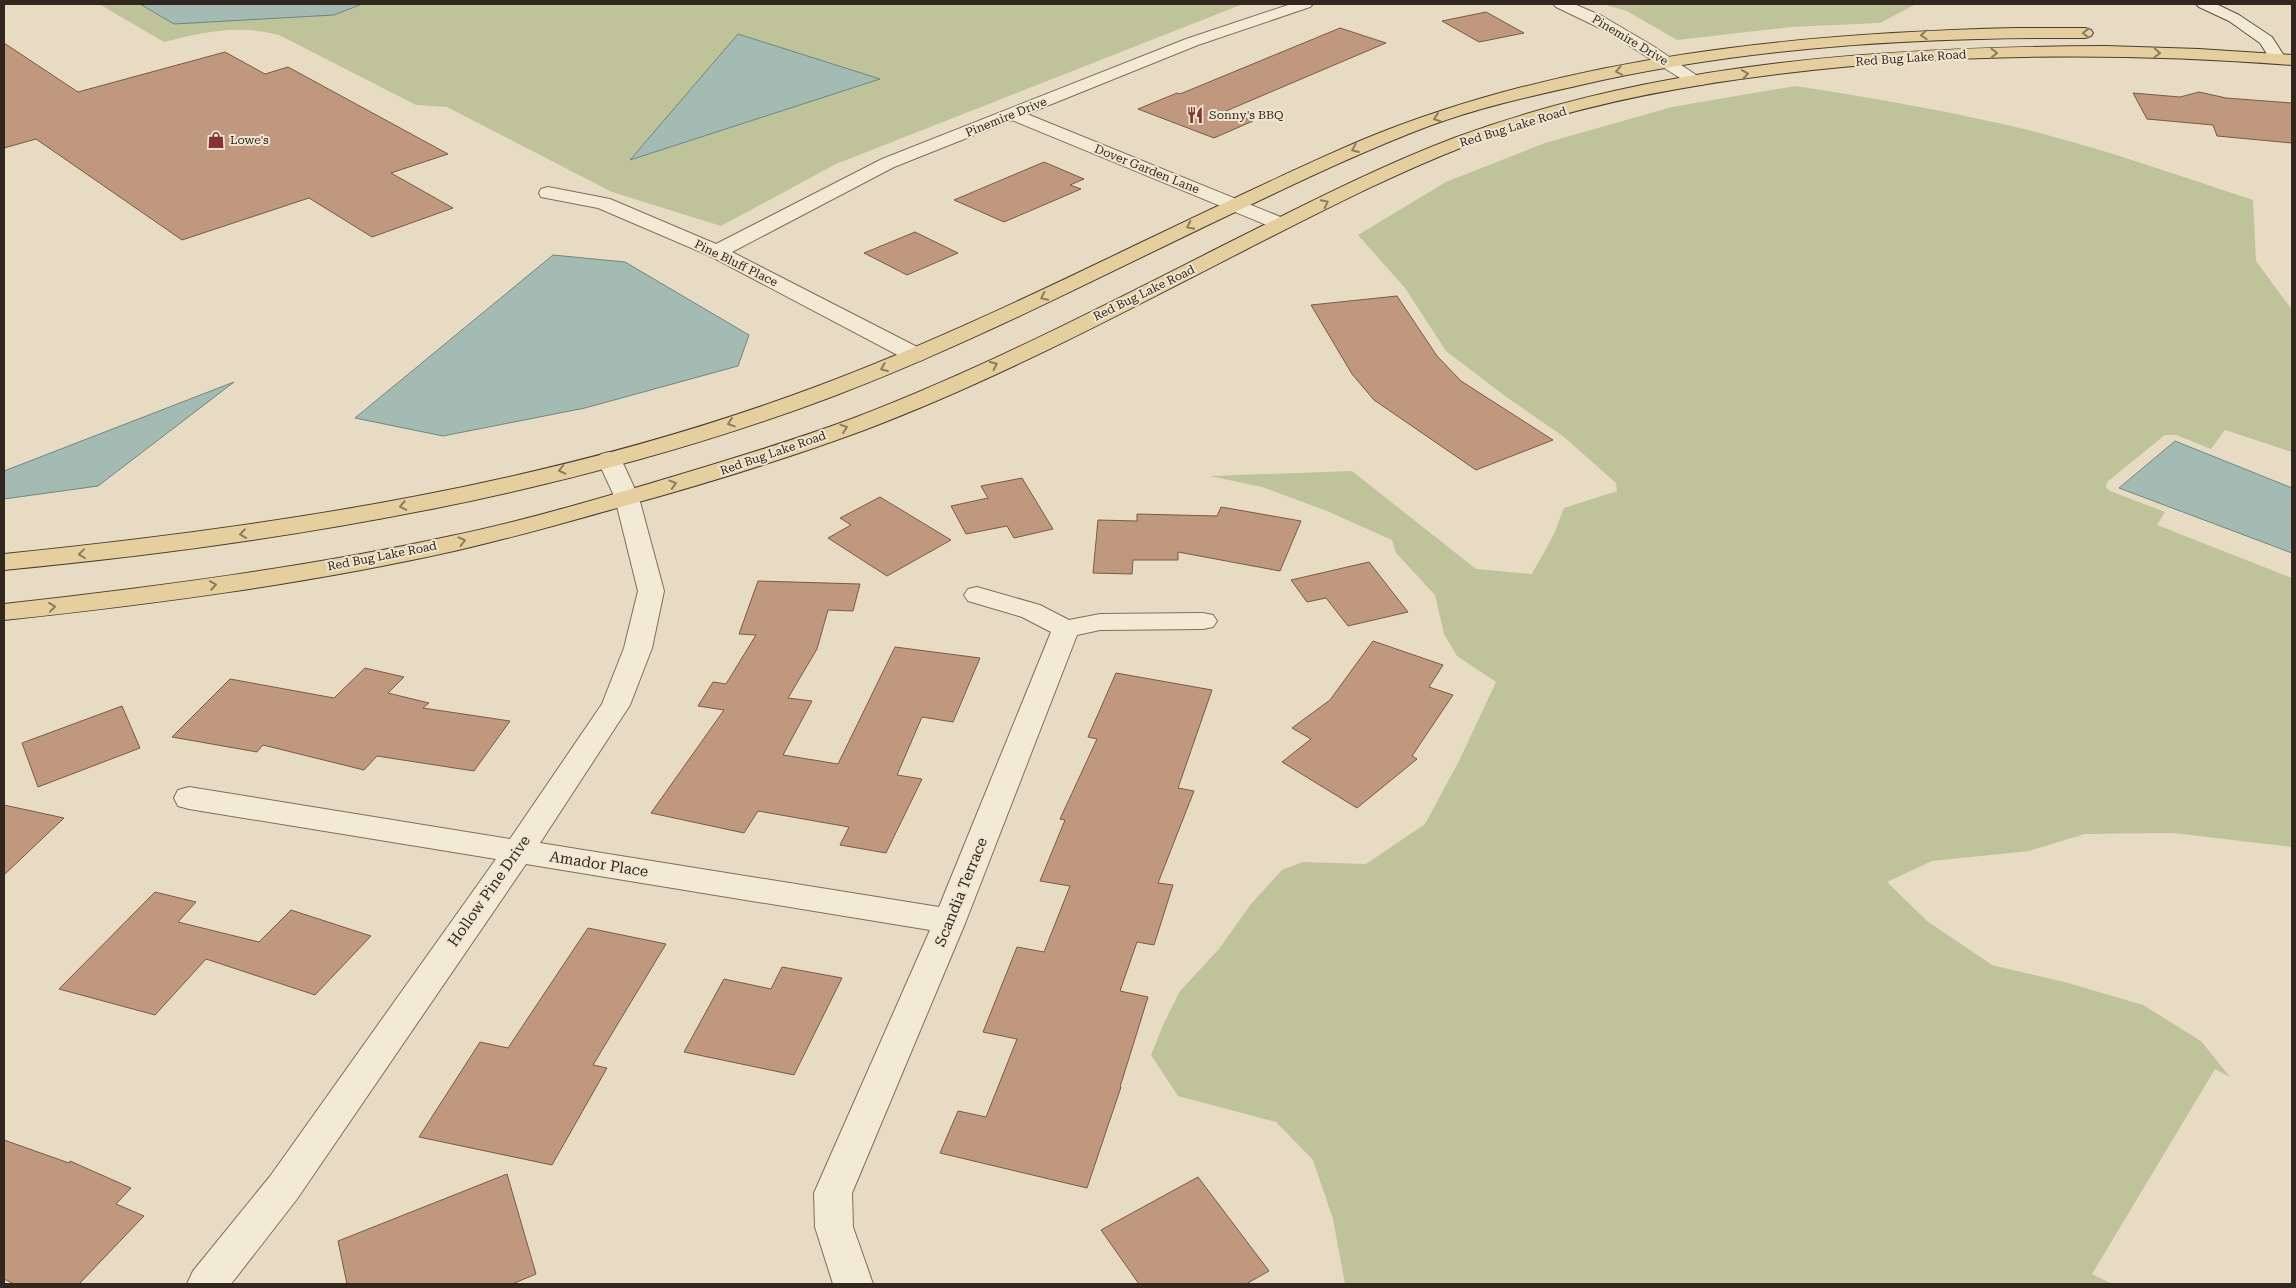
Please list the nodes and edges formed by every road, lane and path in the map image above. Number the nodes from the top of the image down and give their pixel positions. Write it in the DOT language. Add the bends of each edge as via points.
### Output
graph roads {
  1 [pos="1305,4"];
  2 [pos="1561,4"];
  3 [pos="2204,4"];
  4 [pos="2104,33"];
  5 [pos="2237,38"];
  6 [pos="2266,40"];
  7 [pos="2284,42"];
  8 [pos="2285,59"];
  9 [pos="1666,62"];
  10 [pos="1697,81"];
  11 [pos="1012,114"];
  12 [pos="548,193"];
  13 [pos="1234,205"];
  14 [pos="1281,224"];
  15 [pos="717,252"];
  16 [pos="915,355"];
  17 [pos="609,459"];
  18 [pos="627,498"];
  19 [pos="4,562"];
  20 [pos="977,595"];
  21 [pos="4,612"];
  22 [pos="1203,621"];
  23 [pos="1066,629"];
  24 [pos="189,798"];
  25 [pos="518,851"];
  26 [pos="950,921"];
  27 [pos="207,1284"];
  28 [pos="853,1284"];
  1 -- 11 [label="street, Pinemire Drive" via="1192,42"];
  2 -- 9 [label="street, Pinemire Drive" via="1586,14"];
  3 -- 6 [label="street" via="2234,18"];
  4 -- 9 [label="main road, Red Bug Lake Road, one-way" via="1954,34 1847,39"];
  5 -- 6 [label="main road"];
  6 -- 7 [label="main road"];
  6 -- 8 [label="street"];
  10 -- 8 [label="main road, Red Bug Lake Road, one-way" via="1774,69 1966,54 2157,52"];
  9 -- 10 [label="street, Pinemire Drive"];
  9 -- 13 [label="main road, Red Bug Lake Road, one-way" via="1577,80 1433,119 1357,148"];
  14 -- 10 [label="main road, Red Bug Lake Road, one-way" via="1461,142 1526,120"];
  11 -- 13 [label="street, Dover Garden Lane"];
  11 -- 15 [label="street, Pinemire Drive" via="888,164"];
  12 -- 15 [label="street, Pine Bluff Place" via="603,203"];
  13 -- 14 [label="street, Dover Garden Lane"];
  13 -- 16 [label="main road, Red Bug Lake Road, one-way"];
  18 -- 14 [label="main road, Red Bug Lake Road, one-way" via="738,465 870,419 961,381"];
  15 -- 16 [label="street, Pine Bluff Place"];
  16 -- 17 [label="main road, Red Bug Lake Road, one-way" via="797,401"];
  17 -- 18 [label="street, Hollow Pine Drive"];
  17 -- 19 [label="main road, Red Bug Lake Road, one-way" via="478,491 322,522 174,544"];
  21 -- 18 [label="main road, Red Bug Lake Road, one-way" via="118,600 316,568 456,542"];
  18 -- 25 [label="street, Hollow Pine Drive" via="651,591 638,648 616,705"];
  20 -- 23 [label="street" via="1031,611"];
  22 -- 23 [label="street" via="1100,622"];
  23 -- 26 [label="street, Scandia Terrace"];
  24 -- 25 [label="street, Amador Place"];
  25 -- 26 [label="street, Amador Place"];
  25 -- 27 [label="street, Hollow Pine Drive" via="284,1187"];
  26 -- 28 [label="street, Scandia Terrace" via="833,1193 834,1227"];
}
